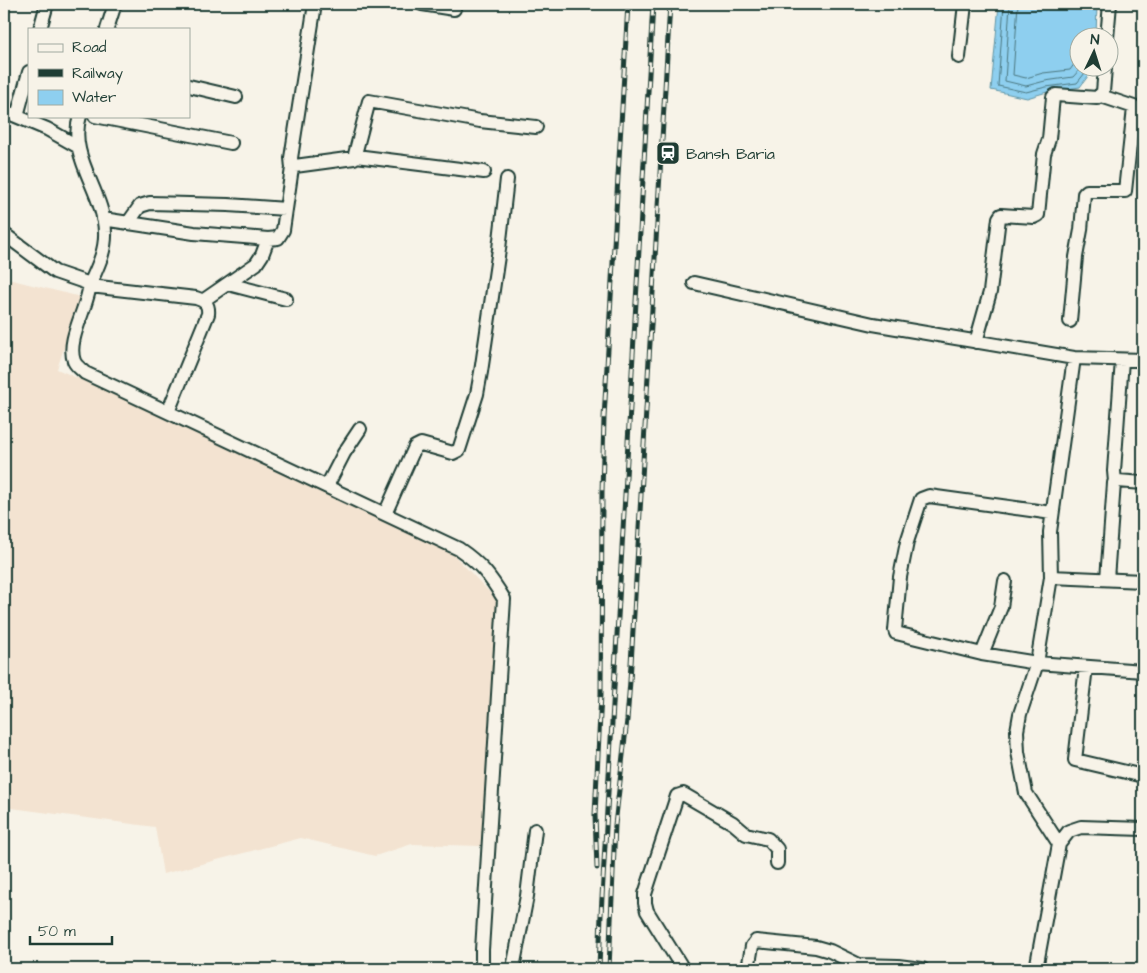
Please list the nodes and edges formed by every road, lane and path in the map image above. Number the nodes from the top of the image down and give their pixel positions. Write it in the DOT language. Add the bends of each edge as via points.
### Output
graph roads {
  1 [pos="46,4"];
  2 [pos="114,4"];
  3 [pos="315,4"];
  4 [pos="422,4"];
  5 [pos="965,4"];
  6 [pos="1110,4"];
  7 [pos="454,9"];
  8 [pos="40,28"];
  9 [pos="107,28"];
  10 [pos="1108,28"];
  11 [pos="960,57"];
  12 [pos="28,76"];
  13 [pos="1104,78"];
  14 [pos="190,86"];
  15 [pos="1101,96"];
  16 [pos="236,97"];
  17 [pos="1138,109"];
  18 [pos="4,111"];
  19 [pos="17,116"];
  20 [pos="80,118"];
  21 [pos="105,118"];
  22 [pos="536,127"];
  23 [pos="231,143"];
  24 [pos="77,146"];
  25 [pos="356,156"];
  26 [pos="292,168"];
  27 [pos="484,172"];
  28 [pos="507,179"];
  29 [pos="286,209"];
  30 [pos="103,219"];
  31 [pos="128,223"];
  32 [pos="4,234"];
  33 [pos="268,239"];
  34 [pos="694,283"];
  35 [pos="228,284"];
  36 [pos="90,285"];
  37 [pos="286,299"];
  38 [pos="204,300"];
  39 [pos="1070,321"];
  40 [pos="976,342"];
  41 [pos="1074,358"];
  42 [pos="1122,360"];
  43 [pos="1143,360"];
  44 [pos="168,412"];
  45 [pos="360,429"];
  46 [pos="1115,482"];
  47 [pos="1143,484"];
  48 [pos="327,486"];
  49 [pos="1052,513"];
  50 [pos="385,514"];
  51 [pos="1051,577"];
  52 [pos="1106,579"];
  53 [pos="1143,581"];
  54 [pos="1006,582"];
  55 [pos="982,654"];
  56 [pos="1037,663"];
  57 [pos="1086,667"];
  58 [pos="1143,672"];
  59 [pos="1143,776"];
  60 [pos="1143,829"];
  61 [pos="535,830"];
  62 [pos="1059,844"];
  63 [pos="777,863"];
  64 [pos="482,969"];
  65 [pos="514,969"];
  66 [pos="683,969"];
  67 [pos="748,969"];
  68 [pos="922,969"];
  69 [pos="1036,969"];
  1 -- 8 [label="street"];
  2 -- 9 [label="street"];
  3 -- 26 [label="street"];
  4 -- 7 [label="street"];
  5 -- 11 [label="street"];
  6 -- 10 [label="street"];
  12 -- 19 [label="street"];
  13 -- 15 [label="street"];
  14 -- 16 [label="street"];
  15 -- 17 [label="street"];
  15 -- 40 [label="street" via="1053,97 1038,214 1034,217 1000,216 990,292"];
  17 -- 39 [label="street" via="1125,191 1087,191 1084,194"];
  18 -- 19 [label="street"];
  19 -- 24 [label="street"];
  20 -- 24 [label="street"];
  21 -- 23 [label="street"];
  22 -- 25 [label="street" via="480,121 369,101"];
  24 -- 30 [label="street"];
  25 -- 26 [label="street" via="351,160"];
  25 -- 27 [label="street"];
  26 -- 29 [label="street"];
  28 -- 50 [label="street" via="481,372 458,450 453,453 421,444 415,447"];
  29 -- 31 [label="street" via="150,202 140,206"];
  29 -- 33 [label="street" via="281,236"];
  30 -- 31 [label="street"];
  30 -- 36 [label="street" via="104,246"];
  31 -- 33 [label="street"];
  32 -- 36 [label="street" via="55,272"];
  33 -- 35 [label="street" via="256,264"];
  34 -- 40 [label="street" via="873,324"];
  35 -- 37 [label="street"];
  35 -- 38 [label="street"];
  36 -- 38 [label="street"];
  36 -- 44 [label="street" via="74,343 77,366 85,373"];
  38 -- 44 [label="street" via="208,314"];
  40 -- 41 [label="street"];
  41 -- 42 [label="street"];
  41 -- 49 [label="street"];
  42 -- 43 [label="street"];
  42 -- 46 [label="street"];
  44 -- 48 [label="street"];
  45 -- 48 [label="street"];
  46 -- 47 [label="street"];
  46 -- 52 [label="street"];
  48 -- 50 [label="street"];
  49 -- 51 [label="street"];
  49 -- 55 [label="street" via="929,496 921,499 900,577 895,630 900,635"];
  50 -- 64 [label="street" via="459,549 490,576 504,599"];
  51 -- 52 [label="street"];
  51 -- 56 [label="street"];
  52 -- 53 [label="street"];
  54 -- 55 [label="street" via="1001,607"];
  55 -- 56 [label="street"];
  56 -- 57 [label="street"];
  56 -- 62 [label="street" via="1020,714 1018,752 1026,792"];
  57 -- 58 [label="street"];
  57 -- 59 [label="street" via="1075,760"];
  60 -- 62 [label="street" via="1080,827 1069,831"];
  61 -- 65 [label="street"];
  62 -- 69 [label="street"];
  63 -- 66 [label="street" via="777,848 768,839 746,834 683,794 677,796 645,894 645,903"];
  67 -- 68 [label="street" via="756,941 816,947 859,965"];
}
